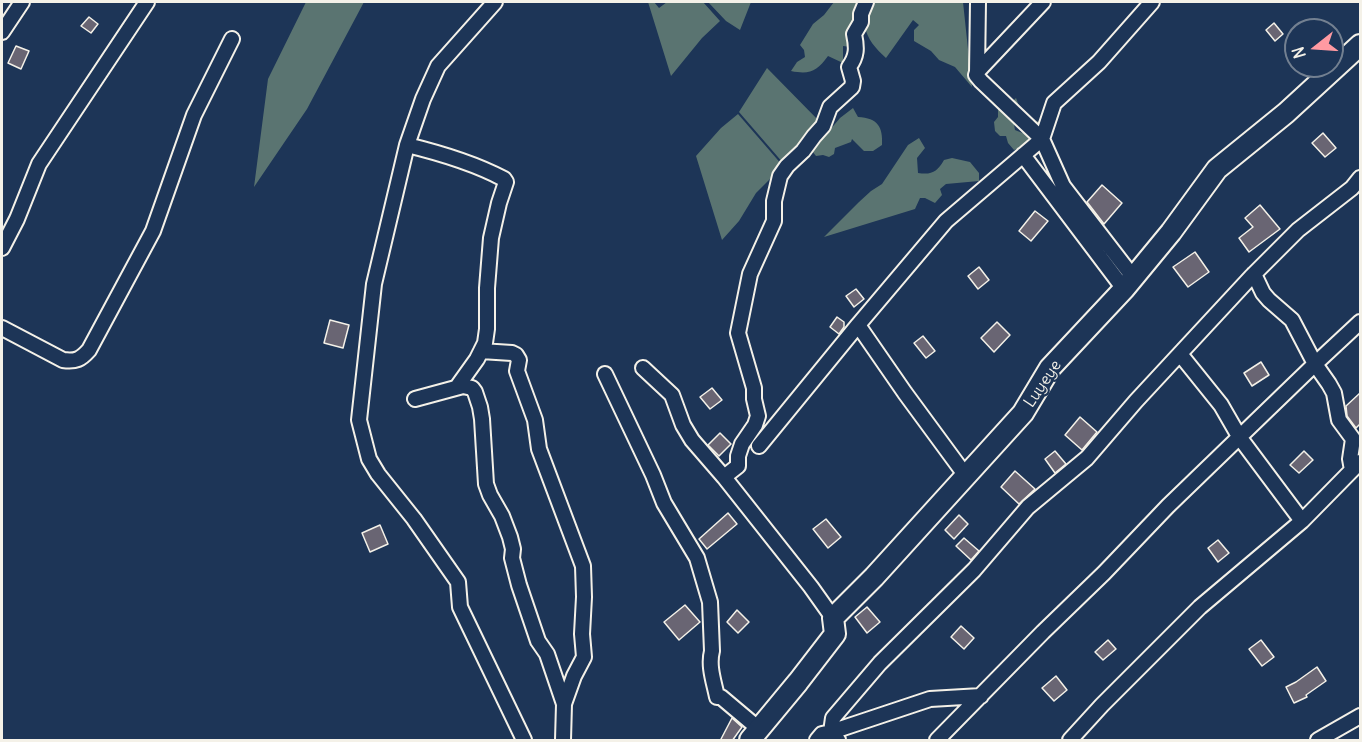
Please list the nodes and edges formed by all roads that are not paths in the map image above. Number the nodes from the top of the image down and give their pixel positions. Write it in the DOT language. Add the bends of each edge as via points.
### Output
graph roads {
  1 [pos="22,2"];
  2 [pos="147,2"];
  3 [pos="495,2"];
  4 [pos="866,2"];
  5 [pos="978,2"];
  6 [pos="1043,2"];
  7 [pos="1152,2"];
  8 [pos="2,32"];
  9 [pos="232,39"];
  10 [pos="1360,45"];
  11 [pos="977,72"];
  12 [pos="1042,139"];
  13 [pos="407,144"];
  14 [pos="1023,155"];
  15 [pos="1356,183"];
  16 [pos="1360,200"];
  17 [pos="2,248"];
  18 [pos="1254,274"];
  19 [pos="1128,283"];
  20 [pos="1360,322"];
  21 [pos="858,325"];
  22 [pos="2,328"];
  23 [pos="481,351"];
  24 [pos="1180,354"];
  25 [pos="1315,364"];
  26 [pos="643,368"];
  27 [pos="605,374"];
  28 [pos="457,387"];
  29 [pos="415,399"];
  30 [pos="1240,438"];
  31 [pos="759,447"];
  32 [pos="1356,466"];
  33 [pos="966,476"];
  34 [pos="724,477"];
  35 [pos="1302,521"];
  36 [pos="833,618"];
  37 [pos="981,696"];
  38 [pos="564,704"];
  39 [pos="1360,716"];
  40 [pos="755,735"];
  41 [pos="835,736"];
  42 [pos="524,741"];
  43 [pos="563,741"];
  44 [pos="817,741"];
  45 [pos="937,741"];
  46 [pos="1070,741"];
  47 [pos="1318,741"];
  1 -- 8 [label="street"];
  2 -- 17 [label="street" via="39,164"];
  3 -- 13 [label="street" via="438,66"];
  4 -- 34 [label="street" via="854,34 855,59 849,67 852,87 830,107 823,126 780,176 774,221 750,274 738,333 758,416 742,444 738,466"];
  5 -- 11 [label="street"];
  6 -- 11 [label="street"];
  7 -- 12 [label="street" via="1099,62 1054,103"];
  9 -- 22 [label="street" via="194,115 153,231 89,350 78,360 63,360"];
  10 -- 19 [label="street, Luyeye" via="1217,169"];
  11 -- 12 [label="street" via="981,81"];
  12 -- 14 [label="street"];
  12 -- 19 [label="street" via="1063,186"];
  13 -- 23 [label="street" via="487,170 506,182 491,238 487,329"];
  13 -- 42 [label="street" via="374,284 359,424 367,456 378,474 458,582 460,607"];
  14 -- 19 [label="street"];
  14 -- 21 [label="street" via="946,221"];
  15 -- 16 [label="street"];
  15 -- 18 [label="street" via="1298,230"];
  18 -- 24 [label="street"];
  18 -- 25 [label="street" via="1263,294 1292,320"];
  19 -- 33 [label="street, Luyeye" via="1050,368 1023,413"];
  20 -- 25 [label="street"];
  21 -- 31 [label="street"];
  21 -- 33 [label="street"];
  23 -- 28 [label="street"];
  23 -- 38 [label="street" via="512,353 519,360 517,371 533,413 539,449 583,566 584,657"];
  24 -- 30 [label="street" via="1221,405"];
  24 -- 41 [label="street" via="1087,458 1028,507 974,570 880,663 833,718"];
  25 -- 30 [label="street"];
  25 -- 32 [label="street" via="1334,393 1339,420 1353,439 1350,459"];
  26 -- 34 [label="street" via="672,395 692,440"];
  27 -- 40 [label="street" via="664,502 697,558 710,602 710,658 717,697 722,697"];
  28 -- 29 [label="street"];
  28 -- 38 [label="street" via="466,386 475,392 482,419 486,484 510,537 519,585"];
  30 -- 35 [label="street"];
  30 -- 37 [label="street"];
  32 -- 35 [label="street"];
  33 -- 36 [label="street, Luyeye"];
  34 -- 36 [label="street"];
  35 -- 46 [label="street" via="1200,607"];
  36 -- 40 [label="street" via="835,634"];
  37 -- 41 [label="street" via="930,699"];
  37 -- 45 [label="street"];
  38 -- 43 [label="street"];
  39 -- 47 [label="street"];
  41 -- 44 [label="street" via="822,734"];
}
